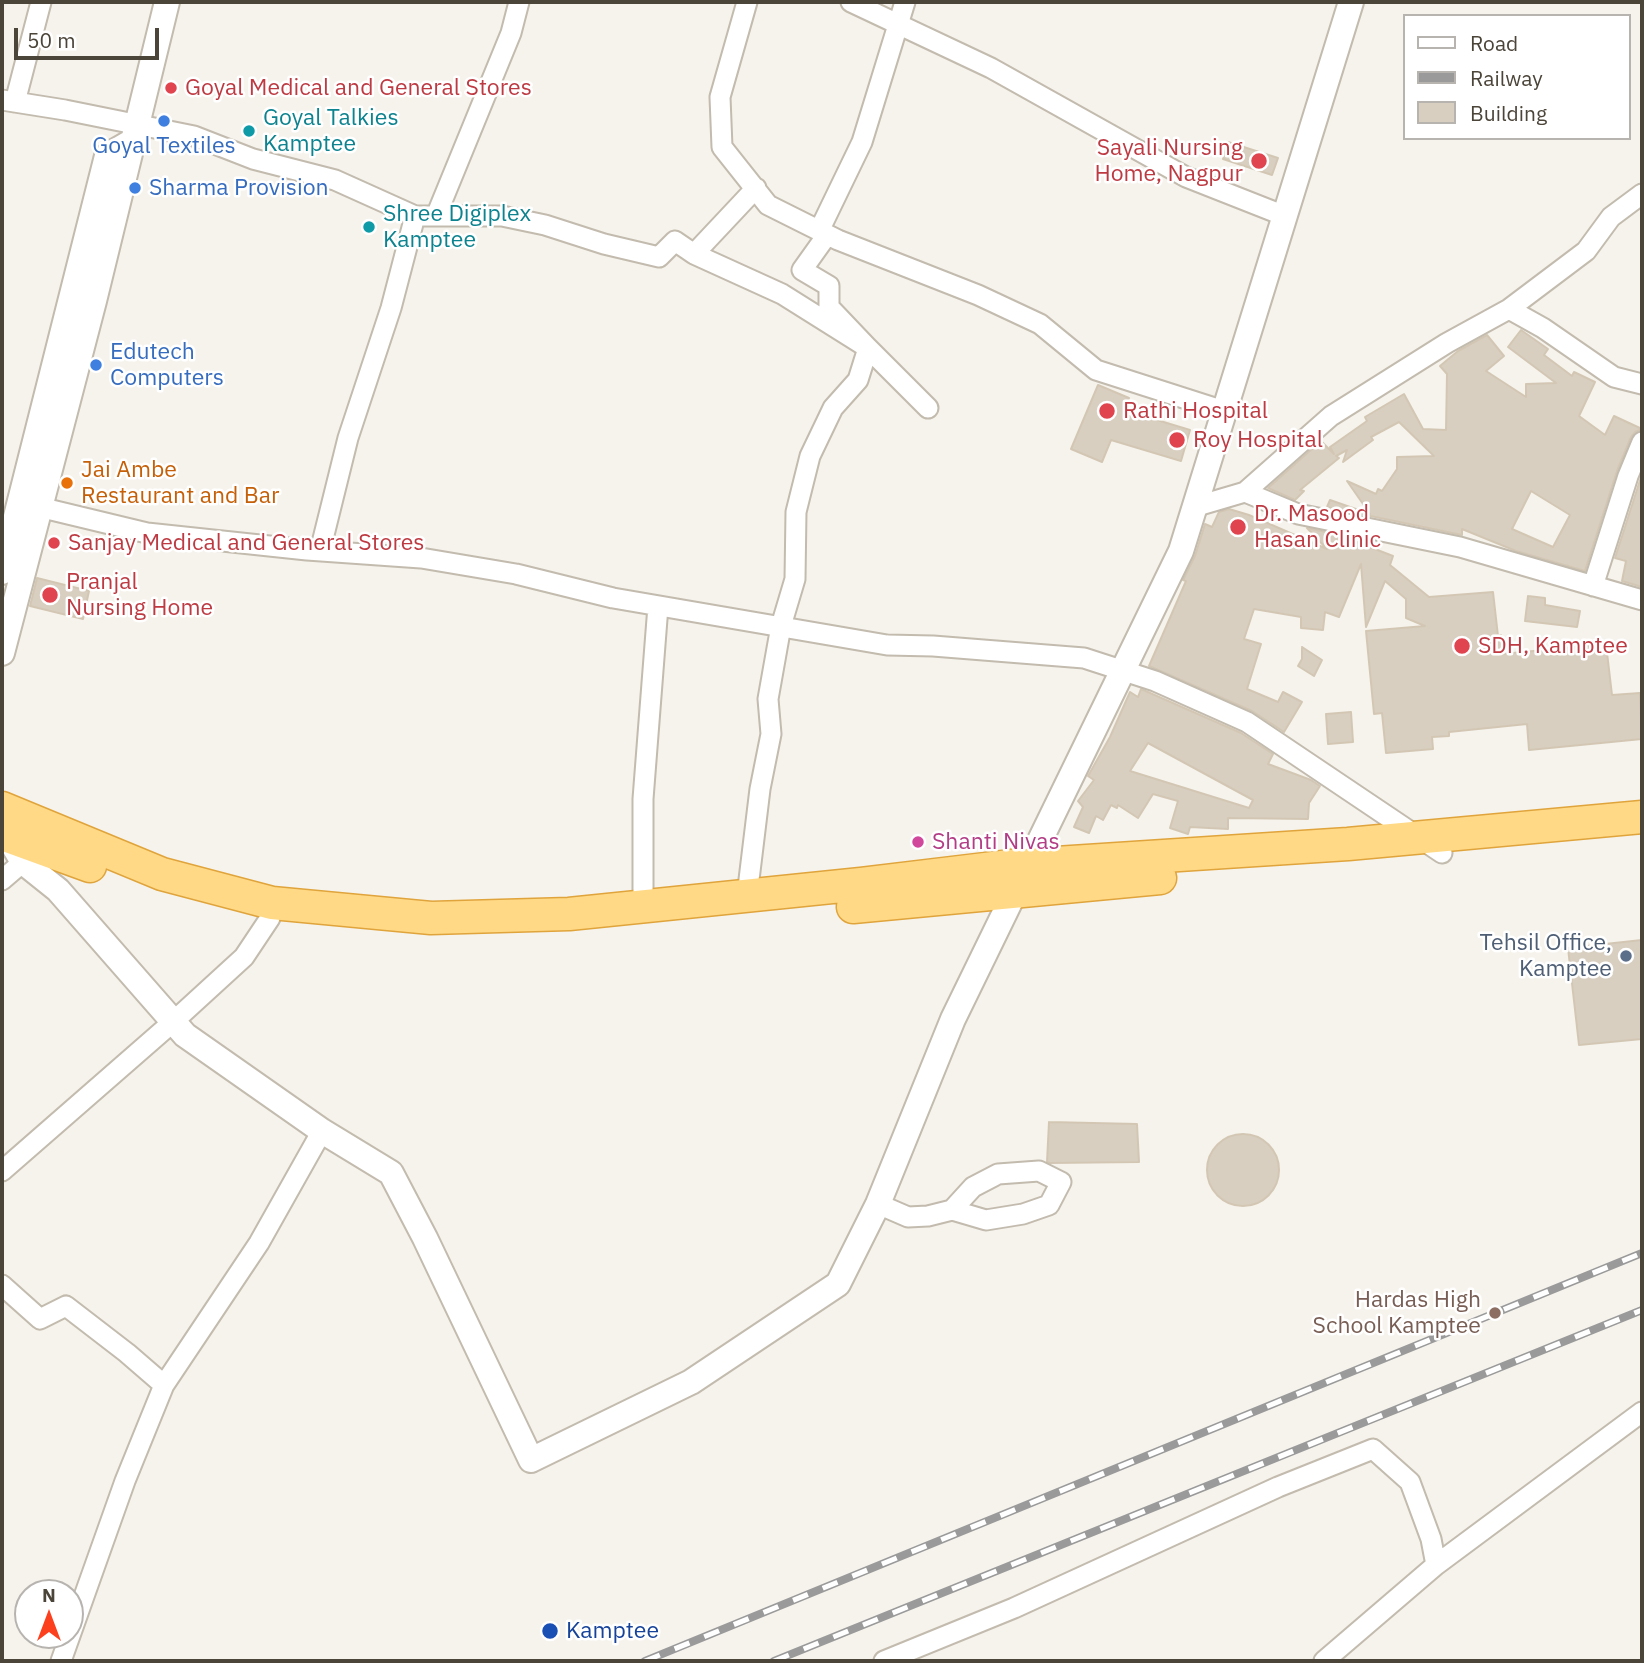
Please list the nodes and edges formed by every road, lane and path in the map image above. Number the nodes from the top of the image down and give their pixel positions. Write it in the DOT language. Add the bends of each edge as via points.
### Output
graph roads {
  1 [pos="40,2"];
  2 [pos="167,2"];
  3 [pos="519,2"];
  4 [pos="747,2"];
  5 [pos="851,2"];
  6 [pos="905,2"];
  7 [pos="1351,2"];
  8 [pos="899,24"];
  9 [pos="9,101"];
  10 [pos="136,133"];
  11 [pos="756,188"];
  12 [pos="1642,194"];
  13 [pos="415,216"];
  14 [pos="436,216"];
  15 [pos="1286,216"];
  16 [pos="823,233"];
  17 [pos="694,254"];
  18 [pos="1509,309"];
  19 [pos="868,348"];
  20 [pos="1642,384"];
  21 [pos="928,408"];
  22 [pos="1224,411"];
  23 [pos="1642,442"];
  24 [pos="1245,492"];
  25 [pos="39,507"];
  26 [pos="1195,507"];
  27 [pos="320,551"];
  28 [pos="2,572"];
  29 [pos="1593,586"];
  30 [pos="1642,600"];
  31 [pos="658,606"];
  32 [pos="781,626"];
  33 [pos="2,653"];
  34 [pos="1123,670"];
  35 [pos="1642,817"];
  36 [pos="7,833"];
  37 [pos="1642,834"];
  38 [pos="1429,845"];
  39 [pos="1022,877"];
  40 [pos="2,880"];
  41 [pos="728,905"];
  42 [pos="643,906"];
  43 [pos="271,911"];
  44 [pos="174,1021"];
  45 [pos="322,1131"];
  46 [pos="2,1171"];
  47 [pos="878,1203"];
  48 [pos="951,1210"];
  49 [pos="2,1285"];
  50 [pos="164,1385"];
  51 [pos="1642,1412"];
  52 [pos="1436,1565"];
  53 [pos="61,1661"];
  54 [pos="884,1661"];
  55 [pos="1324,1661"];
  1 -- 9 [label="street"];
  2 -- 10 [label="street"];
  3 -- 14 [label="street"];
  4 -- 11 [label="street" via="720,97 722,147"];
  5 -- 8 [label="street"];
  6 -- 8 [label="street"];
  7 -- 15 [label="street"];
  8 -- 15 [label="street" via="1001,74 1186,177"];
  8 -- 16 [label="street" via="862,142"];
  9 -- 10 [label="street"];
  10 -- 13 [label="street" via="194,136 253,159 335,180"];
  10 -- 25 [label="street"];
  10 -- 28 [label="street" via="107,156"];
  11 -- 16 [label="street" via="768,205"];
  11 -- 17 [label="street"];
  12 -- 18 [label="street" via="1611,217 1586,251"];
  13 -- 14 [label="street"];
  13 -- 27 [label="street" via="348,439"];
  14 -- 17 [label="street" via="502,216 659,257 675,242"];
  15 -- 22 [label="street"];
  16 -- 19 [label="street" via="802,270 830,286 829,307"];
  16 -- 22 [label="street" via="1040,324 1096,370"];
  17 -- 19 [label="street" via="782,294"];
  18 -- 20 [label="street" via="1614,377"];
  18 -- 24 [label="street" via="1331,416"];
  19 -- 21 [label="street"];
  19 -- 32 [label="street" via="858,380 833,408 810,456 796,512 795,579"];
  22 -- 26 [label="street"];
  23 -- 29 [label="street"];
  24 -- 26 [label="street"];
  24 -- 29 [label="street" via="1298,514 1460,547"];
  25 -- 27 [label="street" via="147,533"];
  25 -- 33 [label="street"];
  26 -- 34 [label="street" via="1181,551"];
  27 -- 31 [label="street" via="421,558"];
  29 -- 30 [label="street"];
  31 -- 32 [label="street"];
  31 -- 42 [label="street" via="643,799"];
  32 -- 34 [label="street" via="887,645 1084,658"];
  32 -- 41 [label="street" via="768,699 771,734"];
  34 -- 38 [label="street" via="1247,722"];
  34 -- 39 [label="street"];
  35 -- 38 [label="highway"];
  36 -- 40 [label="street"];
  36 -- 43 [label="highway" via="226,912"];
  36 -- 44 [label="street"];
  37 -- 38 [label="highway"];
  38 -- 39 [label="highway"];
  39 -- 41 [label="highway"];
  39 -- 47 [label="street" via="953,1019"];
  41 -- 42 [label="highway"];
  41 -- 43 [label="highway" via="436,938"];
  42 -- 43 [label="highway" via="569,914 431,918"];
  43 -- 44 [label="street" via="243,957"];
  44 -- 45 [label="street" via="185,1035"];
  44 -- 46 [label="street"];
  45 -- 47 [label="street" via="391,1173 531,1460 691,1382 838,1284"];
  45 -- 50 [label="street" via="260,1243"];
  47 -- 48 [label="street" via="908,1217"];
  48 -- 48 [label="street" via="973,1187 998,1174 1039,1171 1061,1182 1049,1205 1023,1214 986,1220"];
  49 -- 50 [label="street" via="40,1319 66,1306"];
  50 -- 53 [label="street"];
  51 -- 52 [label="street"];
  52 -- 54 [label="street" via="1410,1482 1373,1449"];
  52 -- 55 [label="street"];
}
